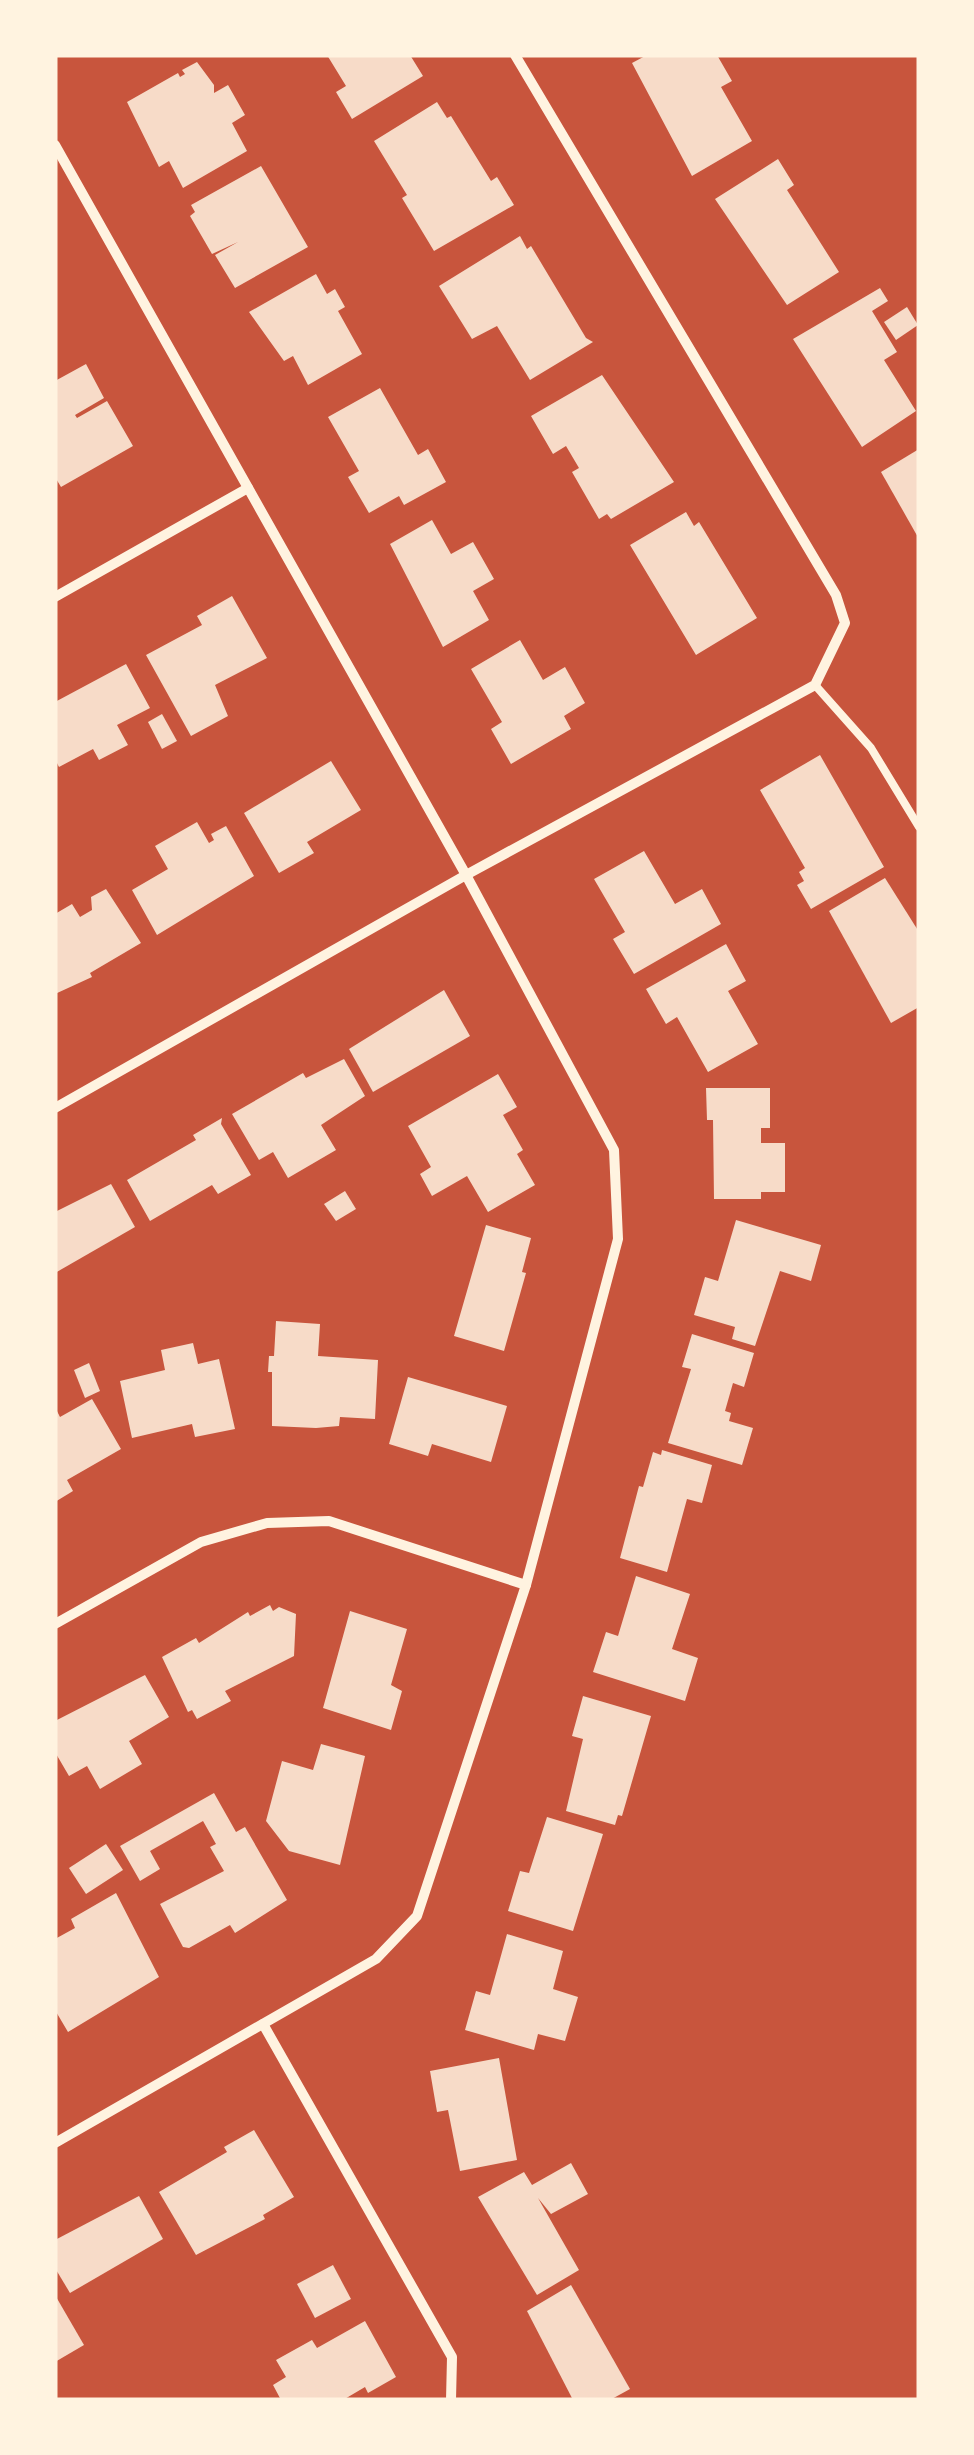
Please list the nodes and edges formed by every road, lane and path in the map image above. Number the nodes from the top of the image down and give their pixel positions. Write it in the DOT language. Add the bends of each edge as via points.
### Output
graph roads {
  1 [pos="515,55"];
  2 [pos="55,146"];
  3 [pos="248,488"];
  4 [pos="55,596"];
  5 [pos="815,685"];
  6 [pos="919,826"];
  7 [pos="466,875"];
  8 [pos="55,1108"];
  9 [pos="526,1585"];
  10 [pos="55,1624"];
  11 [pos="263,2024"];
  12 [pos="55,2144"];
  13 [pos="450,2400"];
  1 -- 5 [label="street" via="836,595 845,623"];
  2 -- 3 [label="street"];
  3 -- 4 [label="street"];
  3 -- 7 [label="street"];
  5 -- 6 [label="lane" via="871,748"];
  5 -- 7 [label="street"];
  7 -- 8 [label="street"];
  7 -- 9 [label="street" via="614,1150 618,1239"];
  9 -- 10 [label="street" via="329,1521 267,1523 201,1542"];
  9 -- 11 [label="street" via="417,1916 376,1959"];
  11 -- 12 [label="street"];
  11 -- 13 [label="street" via="452,2357"];
}
